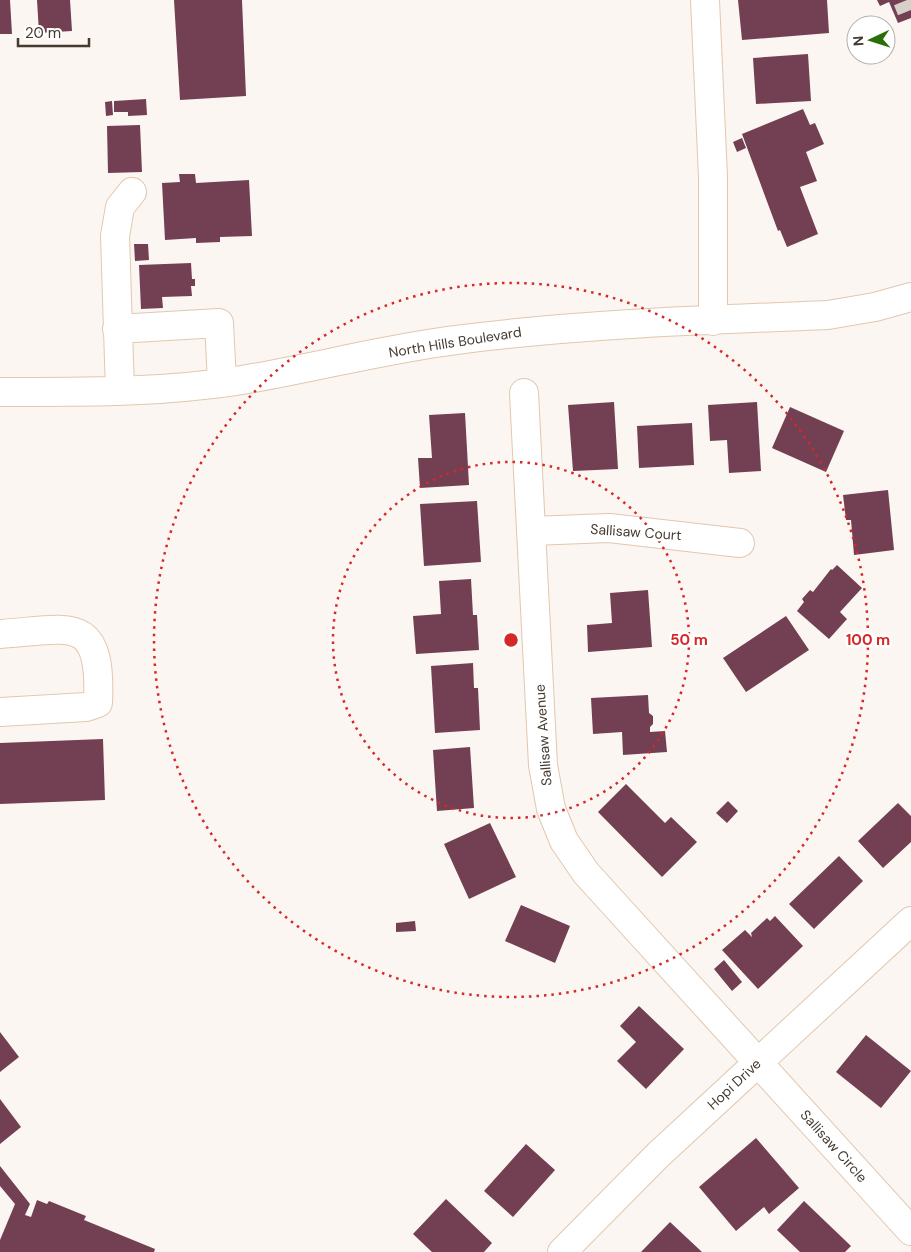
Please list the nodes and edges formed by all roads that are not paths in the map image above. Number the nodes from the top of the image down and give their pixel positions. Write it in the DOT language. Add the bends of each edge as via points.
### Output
graph roads {
  1 [pos="705,0"];
  2 [pos="132,192"];
  3 [pos="911,297"];
  4 [pos="713,320"];
  5 [pos="117,330"];
  6 [pos="222,383"];
  7 [pos="120,391"];
  8 [pos="0,392"];
  9 [pos="524,393"];
  10 [pos="532,531"];
  11 [pos="740,543"];
  12 [pos="0,634"];
  13 [pos="0,712"];
  14 [pos="911,921"];
  15 [pos="758,1062"];
  16 [pos="911,1231"];
  17 [pos="562,1252"];
  1 -- 4 [label="street" via="713,177"];
  2 -- 5 [label="street" via="120,208 115,236"];
  3 -- 4 [label="street, North Hills Boulevard" via="828,315"];
  4 -- 6 [label="street, North Hills Boulevard" via="533,330 462,339"];
  5 -- 6 [label="street" via="219,323"];
  5 -- 7 [label="street"];
  6 -- 7 [label="street, North Hills Boulevard"];
  7 -- 8 [label="street, North Hills Boulevard"];
  9 -- 10 [label="street, Sallisaw Avenue"];
  10 -- 11 [label="street, Sallisaw Court" via="609,528"];
  10 -- 15 [label="street, Sallisaw Avenue" via="543,765 551,809 564,841 586,873"];
  12 -- 13 [label="street" via="68,629 81,633 92,643 99,672 98,703 86,708"];
  14 -- 15 [label="street, Hopi Drive"];
  15 -- 16 [label="street, Sallisaw Circle"];
  15 -- 17 [label="street, Hopi Drive" via="658,1155"];
}
